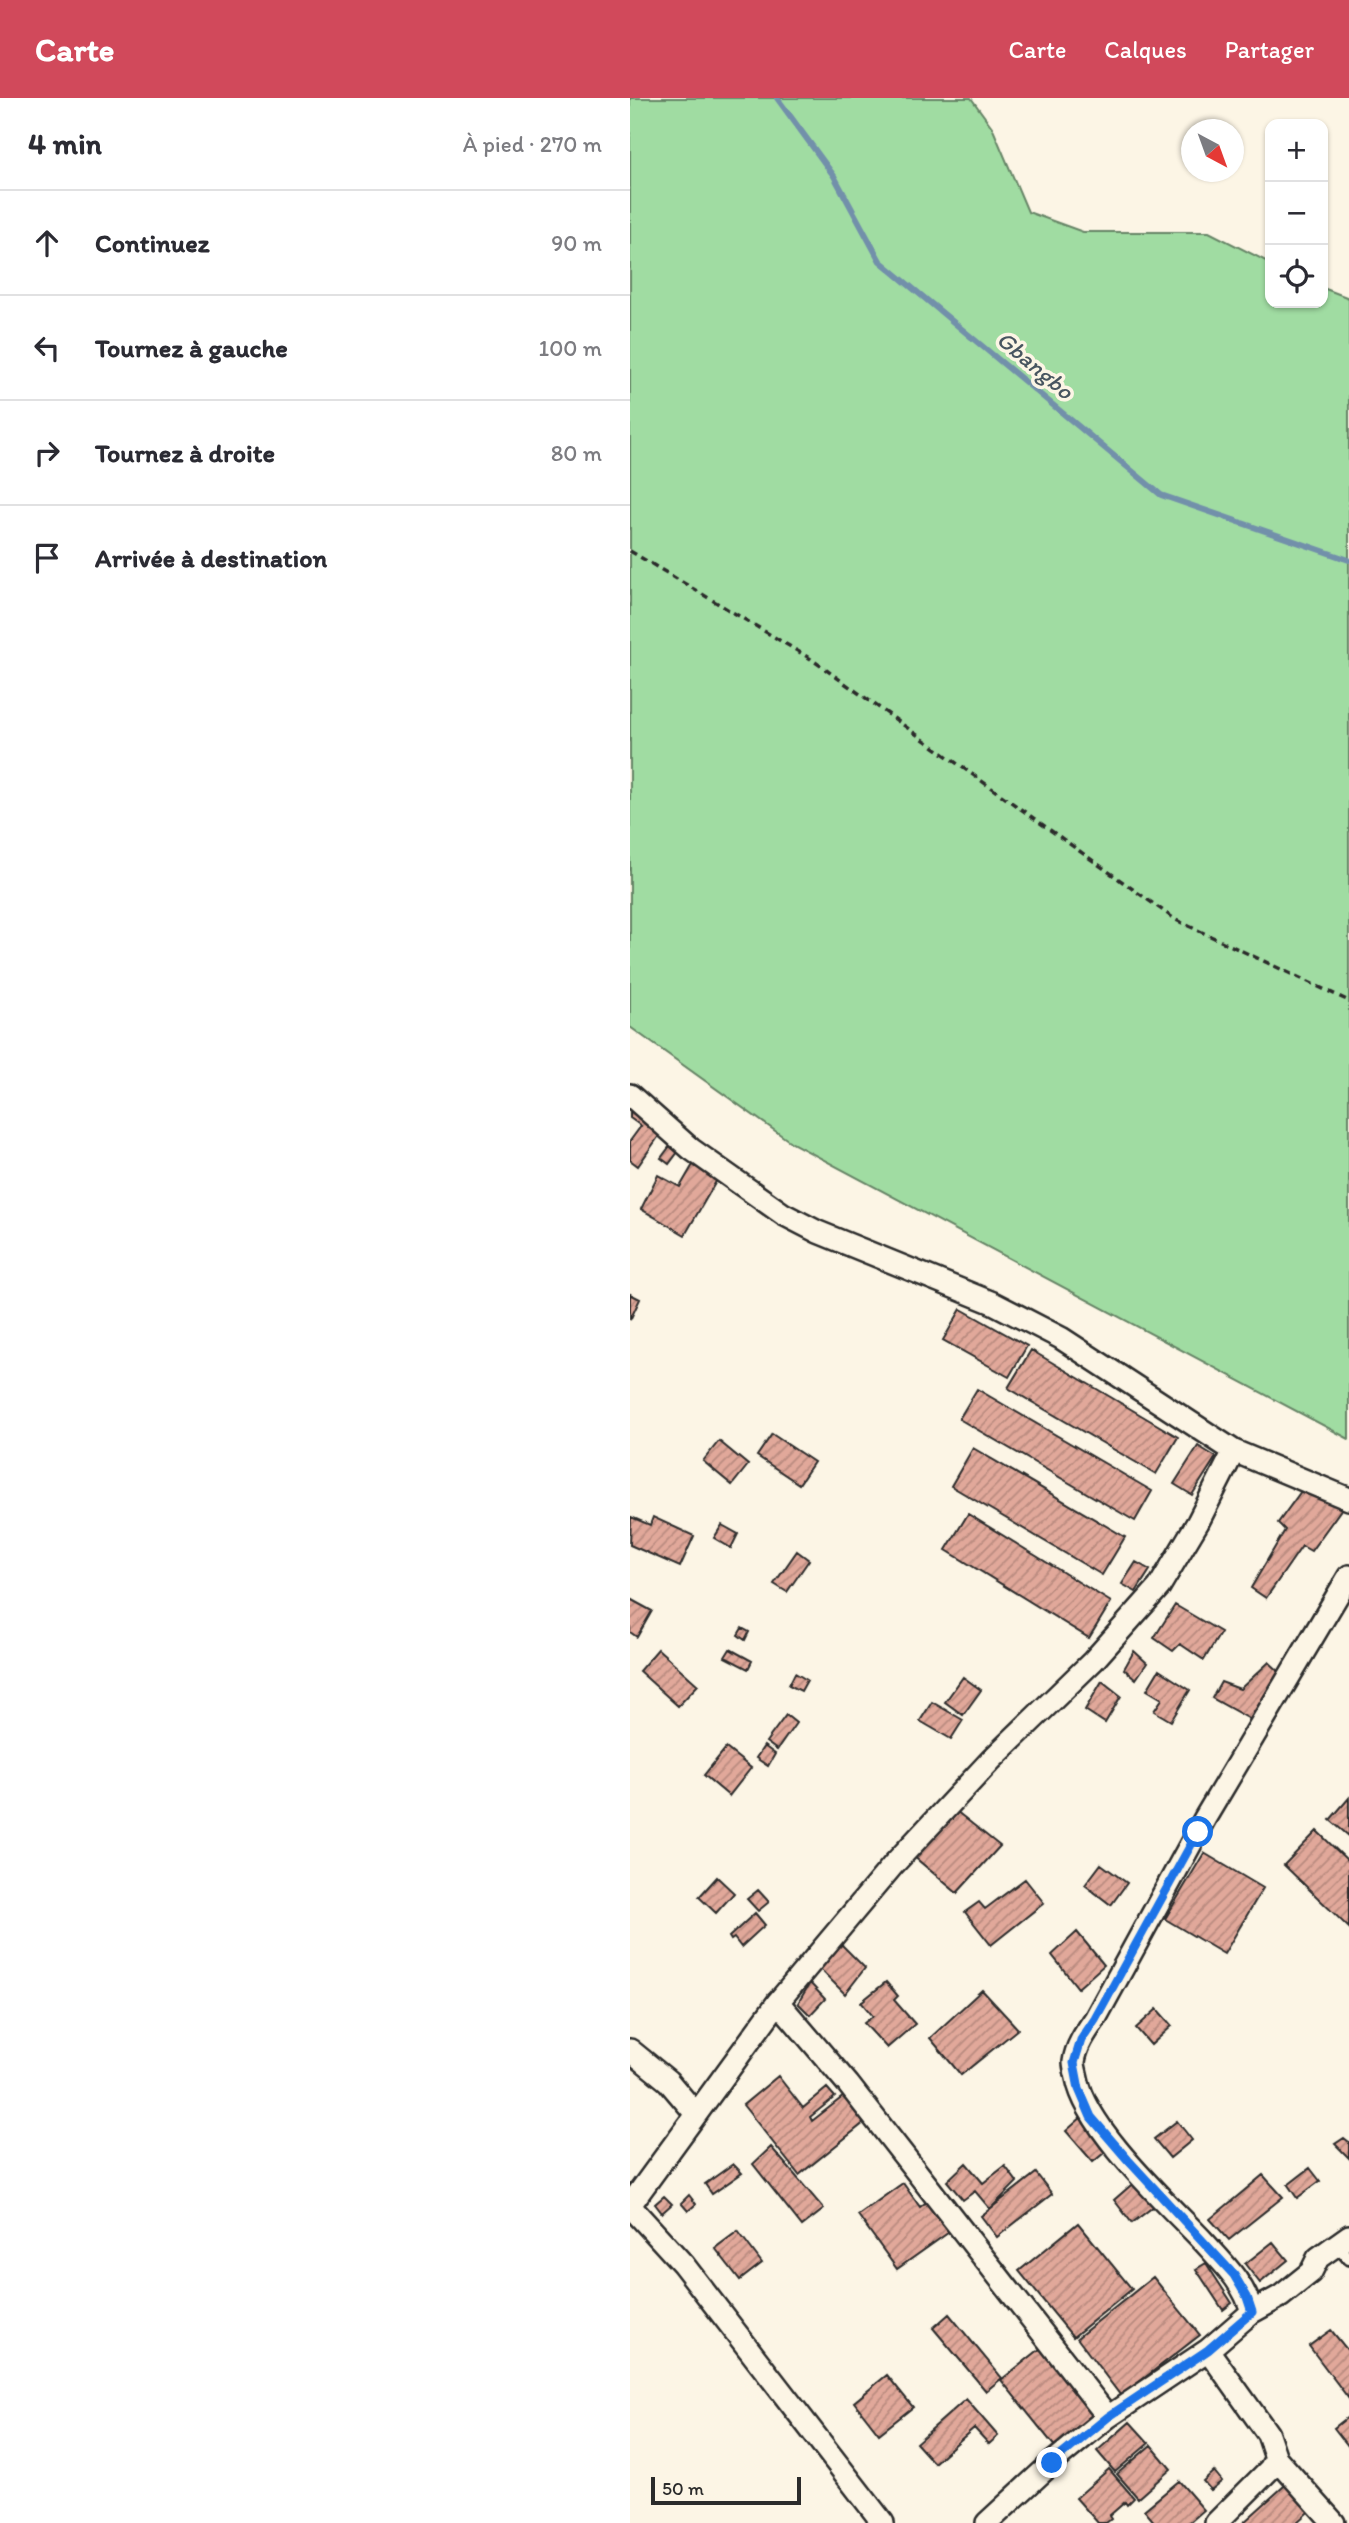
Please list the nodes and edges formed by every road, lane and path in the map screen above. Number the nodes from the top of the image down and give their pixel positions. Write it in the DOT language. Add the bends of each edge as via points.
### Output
graph roads {
  1 [pos="630,551"];
  2 [pos="1349,1001"];
  3 [pos="630,1096"];
  4 [pos="1234,1451"];
  5 [pos="1349,1499"];
  6 [pos="1349,1576"];
  7 [pos="778,2002"];
  8 [pos="630,2050"];
  9 [pos="696,2114"];
  10 [pos="630,2205"];
  11 [pos="1345,2246"];
  12 [pos="1252,2312"];
  13 [pos="1208,2350"];
  14 [pos="1108,2417"];
  15 [pos="1276,2458"];
  16 [pos="883,2523"];
  17 [pos="986,2523"];
  18 [pos="1216,2523"];
  19 [pos="1334,2523"];
  1 -- 2 [label="path" via="811,659 1176,920"];
  3 -- 4 [label="street" via="691,1149 783,1214 993,1303 1061,1338"];
  4 -- 5 [label="street"];
  4 -- 7 [label="street" via="1159,1587 893,1865"];
  6 -- 12 [label="street" via="1180,1864 1081,2040 1074,2063 1091,2117 1234,2275"];
  7 -- 9 [label="street"];
  7 -- 14 [label="street" via="848,2084"];
  8 -- 9 [label="street" via="668,2081"];
  9 -- 10 [label="street"];
  10 -- 16 [label="street" via="683,2264"];
  11 -- 12 [label="street" via="1318,2258 1297,2284"];
  12 -- 13 [label="street"];
  13 -- 14 [label="street"];
  13 -- 15 [label="street" via="1268,2434"];
  14 -- 17 [label="street"];
  15 -- 18 [label="street"];
  15 -- 19 [label="street"];
}
